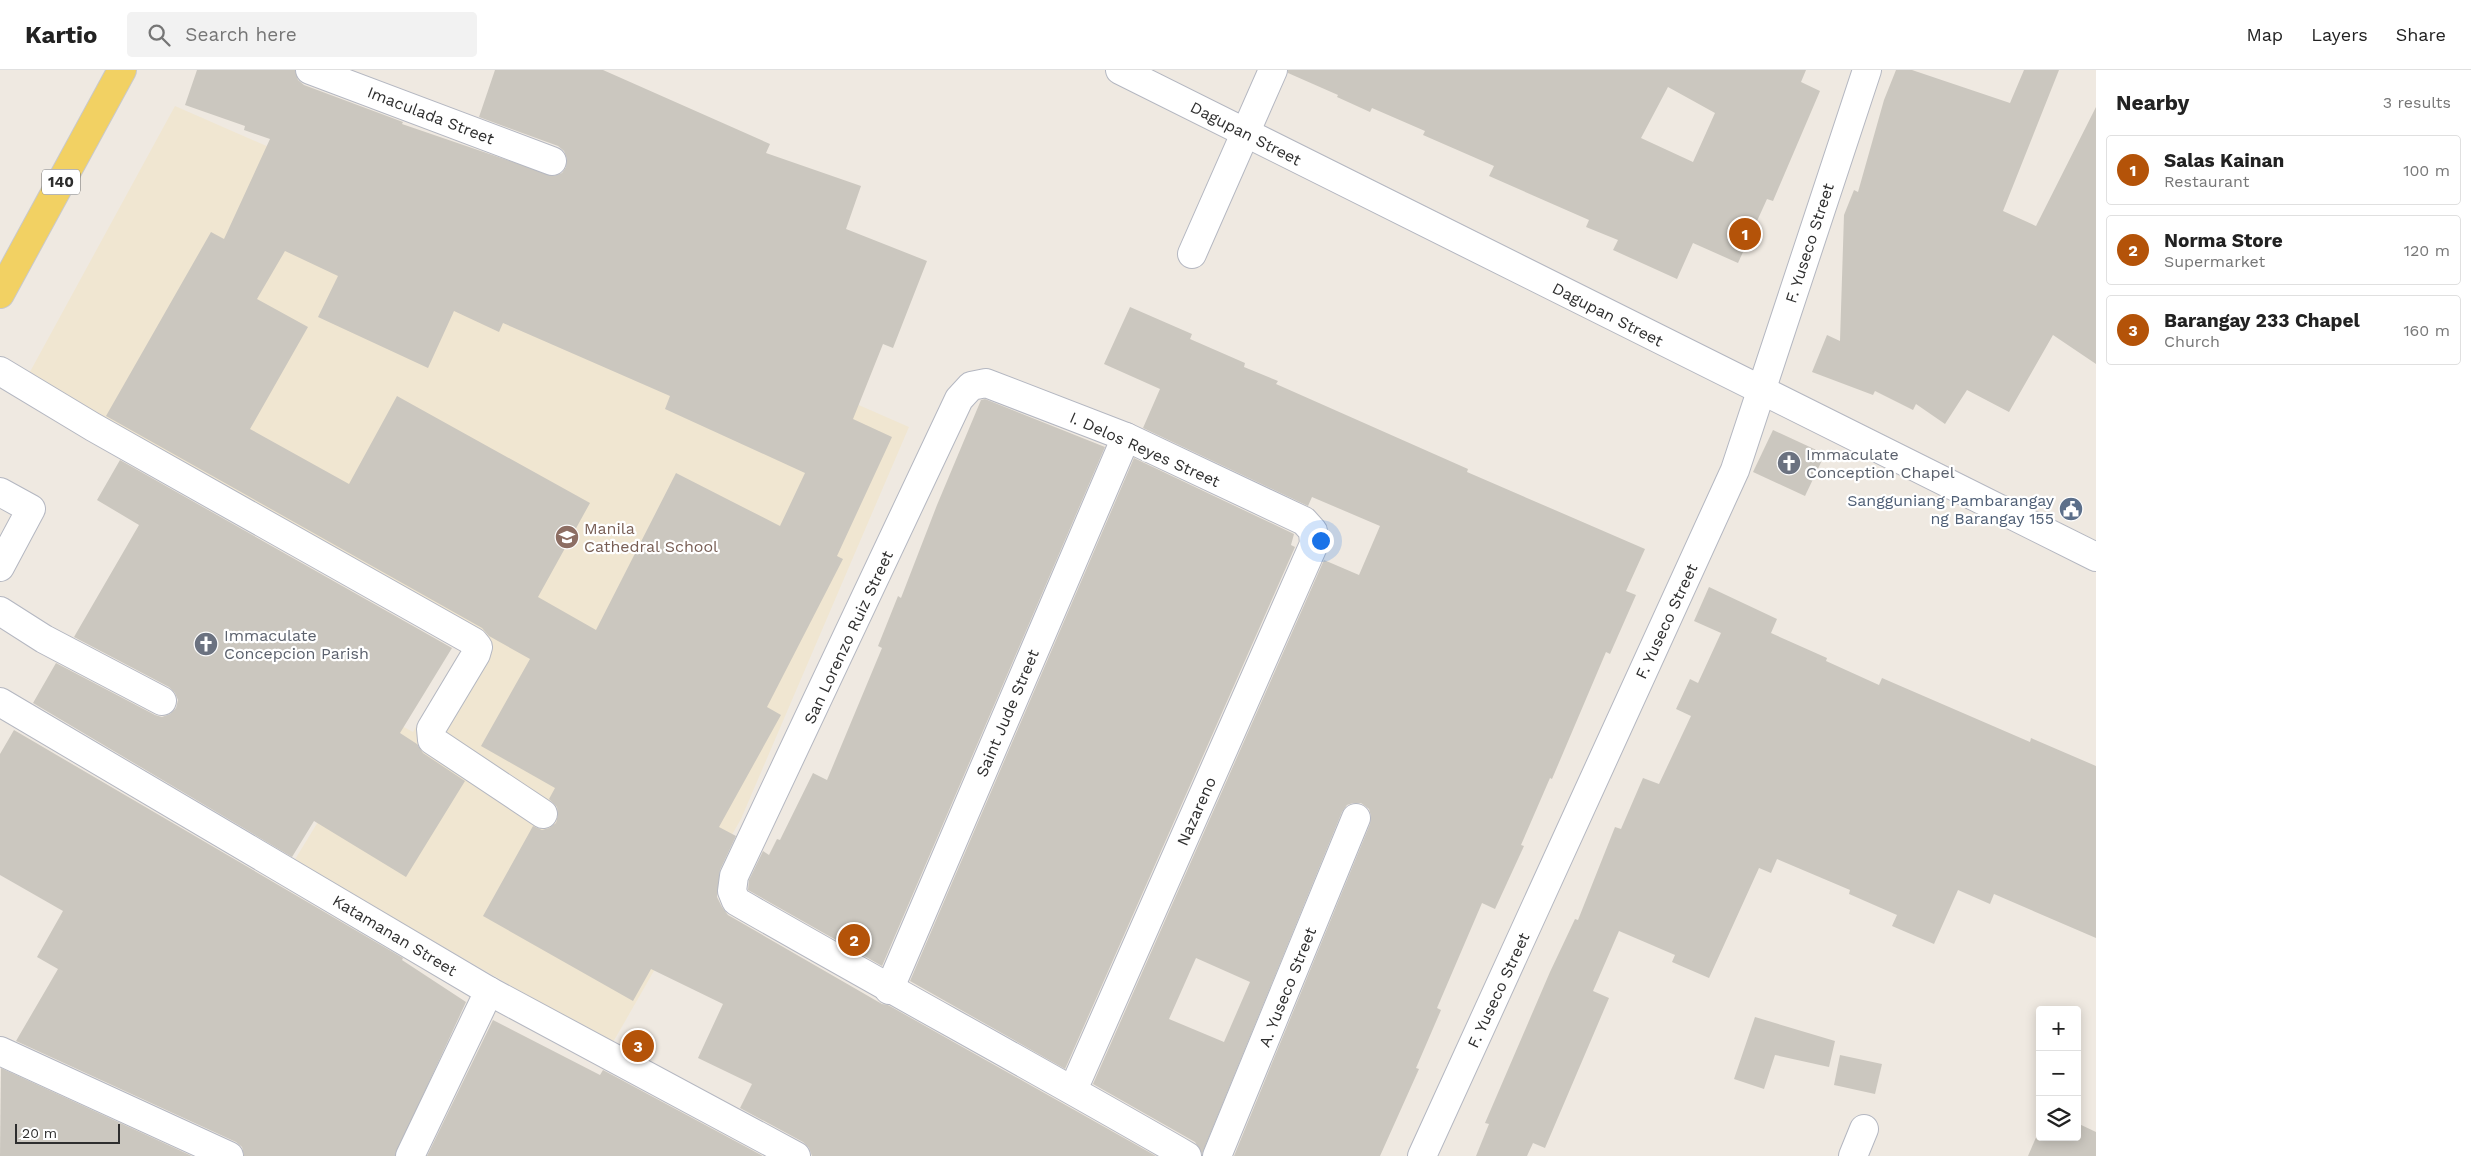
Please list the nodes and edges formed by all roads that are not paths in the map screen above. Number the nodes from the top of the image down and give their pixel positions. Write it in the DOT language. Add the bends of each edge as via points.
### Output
graph roads {
  1 [pos="122,70"];
  2 [pos="310,70"];
  3 [pos="1120,70"];
  4 [pos="1273,70"];
  5 [pos="1867,70"];
  6 [pos="1245,132"];
  7 [pos="552,161"];
  8 [pos="1192,254"];
  9 [pos="0,294"];
  10 [pos="0,371"];
  11 [pos="971,386"];
  12 [pos="1761,391"];
  13 [pos="1126,437"];
  14 [pos="0,492"];
  15 [pos="1313,531"];
  16 [pos="2096,557"];
  17 [pos="0,567"];
  18 [pos="0,610"];
  19 [pos="162,701"];
  20 [pos="0,702"];
  21 [pos="543,814"];
  22 [pos="1356,818"];
  23 [pos="889,990"];
  24 [pos="488,991"];
  25 [pos="0,1051"];
  26 [pos="1073,1090"];
  27 [pos="1864,1129"];
  28 [pos="229,1156"];
  29 [pos="410,1156"];
  30 [pos="796,1156"];
  31 [pos="1186,1156"];
  32 [pos="1217,1156"];
  33 [pos="1422,1156"];
  34 [pos="1853,1156"];
  1 -- 9 [label="main road, 140"];
  2 -- 7 [label="street, Imaculada Street"];
  3 -- 6 [label="street, Dagupan Street"];
  4 -- 6 [label="street"];
  5 -- 12 [label="street, F. Yuseco Street"];
  6 -- 8 [label="street"];
  6 -- 12 [label="street, Dagupan Street"];
  10 -- 21 [label="street" via="474,642 478,647 476,654 431,729 432,740"];
  11 -- 13 [label="street, I. Delos Reyes Street" via="986,383"];
  11 -- 23 [label="street, San Lorenzo Ruiz Street" via="959,399 734,876 732,891 736,901"];
  12 -- 16 [label="street, Dagupan Street"];
  12 -- 33 [label="street, F. Yuseco Street" via="1735,470"];
  13 -- 15 [label="street, I. Delos Reyes Street" via="1304,521"];
  13 -- 23 [label="street, Saint Jude Street"];
  14 -- 17 [label="street" via="31,509"];
  15 -- 26 [label="street, Nazareno" via="1314,544"];
  18 -- 19 [label="street" via="44,639"];
  20 -- 24 [label="street, Katamanan Street"];
  22 -- 32 [label="street, A. Yuseco Street"];
  23 -- 26 [label="street"];
  24 -- 29 [label="street"];
  24 -- 30 [label="street, Katamanan Street"];
  25 -- 28 [label="street"];
  26 -- 31 [label="street"];
  27 -- 34 [label="street"];
}
